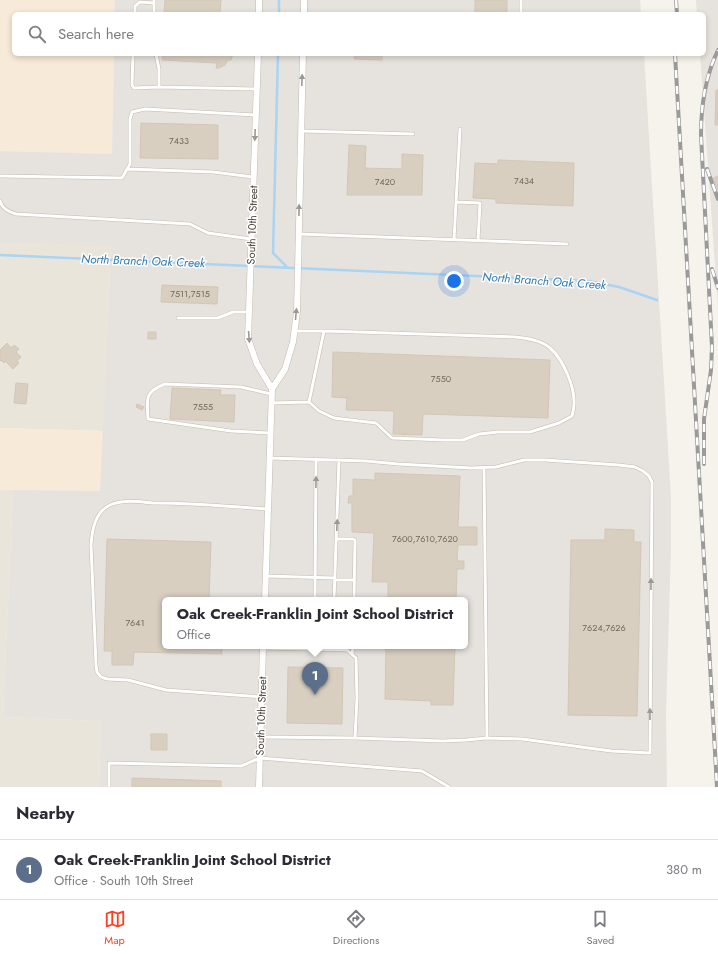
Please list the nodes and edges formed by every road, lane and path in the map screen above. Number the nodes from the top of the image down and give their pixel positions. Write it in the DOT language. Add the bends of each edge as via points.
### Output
graph roads {
  1 [pos="259,0"];
  2 [pos="304,0"];
  3 [pos="521,0"];
  4 [pos="154,2"];
  5 [pos="135,12"];
  6 [pos="259,12"];
  7 [pos="304,12"];
  8 [pos="521,12"];
  9 [pos="133,56"];
  10 [pos="156,56"];
  11 [pos="258,56"];
  12 [pos="303,56"];
  13 [pos="159,86"];
  14 [pos="256,89"];
  15 [pos="256,115"];
  16 [pos="460,129"];
  17 [pos="301,130"];
  18 [pos="413,134"];
  19 [pos="127,169"];
  20 [pos="0,176"];
  21 [pos="253,177"];
  22 [pos="0,201"];
  23 [pos="456,202"];
  24 [pos="299,234"];
  25 [pos="251,239"];
  26 [pos="454,240"];
  27 [pos="478,241"];
  28 [pos="567,244"];
  29 [pos="249,312"];
  30 [pos="178,318"];
  31 [pos="294,331"];
  32 [pos="324,331"];
  33 [pos="272,392"];
  34 [pos="309,402"];
  35 [pos="270,403"];
  36 [pos="270,433"];
  37 [pos="269,458"];
  38 [pos="316,459"];
  39 [pos="339,460"];
  40 [pos="484,468"];
  41 [pos="267,509"];
  42 [pos="336,539"];
  43 [pos="266,576"];
  44 [pos="315,577"];
  45 [pos="335,579"];
  46 [pos="354,580"];
  47 [pos="265,597"];
  48 [pos="315,597"];
  49 [pos="334,597"];
  50 [pos="354,597"];
  51 [pos="263,649"];
  52 [pos="340,649"];
  53 [pos="353,649"];
  54 [pos="352,654"];
  55 [pos="262,697"];
  56 [pos="261,737"];
  57 [pos="354,738"];
  58 [pos="487,738"];
  59 [pos="260,758"];
  60 [pos="109,787"];
  61 [pos="260,787"];
  62 [pos="449,787"];
  1 -- 6 [label="street"];
  2 -- 7 [label="street"];
  3 -- 8 [label="lane"];
  4 -- 5 [label="lane" via="140,2 135,6"];
  9 -- 13 [label="lane" via="132,86"];
  10 -- 13 [label="lane"];
  11 -- 14 [label="street, South 10th Street"];
  17 -- 12 [label="street, one-way"];
  13 -- 14 [label="lane"];
  14 -- 15 [label="street, South 10th Street"];
  15 -- 19 [label="lane" via="145,108 132,112 130,164"];
  15 -- 21 [label="street, South 10th Street, one-way"];
  16 -- 23 [label="lane"];
  17 -- 18 [label="lane"];
  24 -- 17 [label="street, one-way"];
  19 -- 20 [label="lane" via="122,178"];
  19 -- 21 [label="lane" via="212,172"];
  21 -- 25 [label="street, South 10th Street"];
  22 -- 25 [label="lane" via="8,212 16,214 190,224 208,233"];
  23 -- 26 [label="lane"];
  23 -- 27 [label="lane" via="480,203"];
  24 -- 26 [label="lane"];
  31 -- 24 [label="street, one-way" via="297,312"];
  25 -- 29 [label="street, South 10th Street"];
  26 -- 27 [label="lane"];
  27 -- 28 [label="lane"];
  29 -- 30 [label="lane" via="233,312 218,318"];
  29 -- 33 [label="street, South 10th Street, one-way" via="248,339 257,364"];
  31 -- 32 [label="lane"];
  31 -- 33 [label="street" via="285,370"];
  32 -- 34 [label="lane"];
  32 -- 34 [label="lane" via="532,339 550,348 560,361 570,379 575,404 572,416 530,432 498,432 479,434 463,440 444,440 392,438 376,423 334,418 319,411"];
  33 -- 35 [label="street"];
  33 -- 36 [label="lane" via="241,387 165,384 149,393 148,402 148,419 231,431"];
  34 -- 35 [label="lane"];
  35 -- 36 [label="street"];
  36 -- 37 [label="street"];
  37 -- 38 [label="lane"];
  37 -- 41 [label="street"];
  38 -- 39 [label="lane"];
  44 -- 38 [label="lane, one-way"];
  39 -- 40 [label="lane"];
  42 -- 39 [label="lane, one-way"];
  40 -- 58 [label="lane"];
  58 -- 40 [label="lane, one-way" via="522,739 611,751 650,753 652,482 643,470 619,465 524,460"];
  41 -- 43 [label="street"];
  41 -- 55 [label="lane" via="124,502 110,505 98,517 92,530 91,545 96,665 101,677 128,680 166,690"];
  42 -- 45 [label="lane"];
  42 -- 46 [label="lane" via="355,540"];
  43 -- 44 [label="lane"];
  43 -- 47 [label="street"];
  44 -- 45 [label="lane"];
  44 -- 48 [label="lane"];
  45 -- 46 [label="lane"];
  45 -- 49 [label="lane"];
  46 -- 50 [label="lane"];
  51 -- 55 [label="street, South 10th Street"];
  52 -- 54 [label="lane"];
  53 -- 54 [label="lane"];
  54 -- 57 [label="lane" via="356,658 357,698"];
  55 -- 56 [label="street, South 10th Street"];
  56 -- 57 [label="lane"];
  56 -- 59 [label="street, South 10th Street"];
  57 -- 58 [label="lane" via="443,741"];
  59 -- 60 [label="lane" via="241,766 110,762"];
  59 -- 61 [label="street, South 10th Street"];
  59 -- 62 [label="lane" via="422,770"];
}
